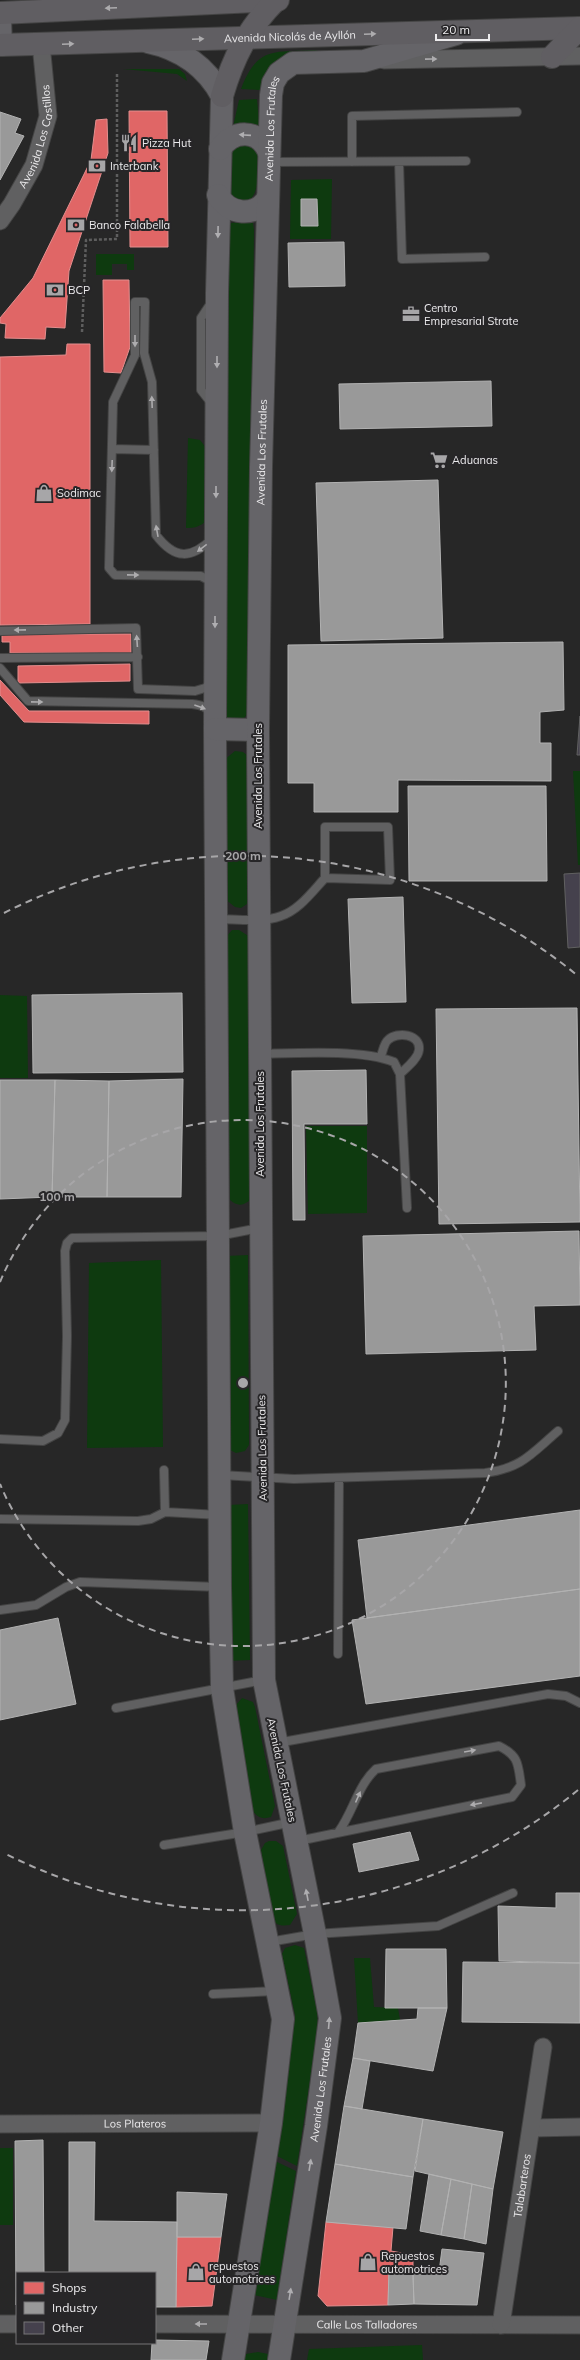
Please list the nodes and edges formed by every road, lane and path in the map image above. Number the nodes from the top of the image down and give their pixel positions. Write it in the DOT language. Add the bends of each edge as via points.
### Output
graph roads {
  1 [pos="277,0"];
  2 [pos="0,12"];
  3 [pos="0,18"];
  4 [pos="580,28"];
  5 [pos="464,32"];
  6 [pos="245,38"];
  7 [pos="147,41"];
  8 [pos="41,44"];
  9 [pos="1,45"];
  10 [pos="580,56"];
  11 [pos="552,57"];
  12 [pos="364,61"];
  13 [pos="117,72"];
  14 [pos="222,96"];
  15 [pos="517,112"];
  16 [pos="220,148"];
  17 [pos="269,157"];
  18 [pos="466,161"];
  19 [pos="352,162"];
  20 [pos="399,162"];
  21 [pos="218,195"];
  22 [pos="268,198"];
  23 [pos="0,221"];
  24 [pos="485,257"];
  25 [pos="82,332"];
  26 [pos="112,449"];
  27 [pos="154,450"];
  28 [pos="216,536"];
  29 [pos="215,584"];
  30 [pos="0,630"];
  31 [pos="138,657"];
  32 [pos="0,658"];
  33 [pos="0,668"];
  34 [pos="215,676"];
  35 [pos="215,729"];
  36 [pos="258,730"];
  37 [pos="324,878"];
  38 [pos="215,919"];
  39 [pos="259,919"];
  40 [pos="260,1054"];
  41 [pos="381,1056"];
  42 [pos="400,1074"];
  43 [pos="407,1208"];
  44 [pos="260,1228"];
  45 [pos="218,1236"];
  46 [pos="558,1431"];
  47 [pos="0,1439"];
  48 [pos="164,1470"];
  49 [pos="220,1475"];
  50 [pos="263,1478"];
  51 [pos="339,1478"];
  52 [pos="165,1512"];
  53 [pos="220,1515"];
  54 [pos="0,1519"];
  55 [pos="220,1587"];
  56 [pos="0,1610"];
  57 [pos="338,1654"];
  58 [pos="264,1680"];
  59 [pos="222,1688"];
  60 [pos="580,1703"];
  61 [pos="116,1708"];
  62 [pos="276,1743"];
  63 [pos="295,1831"];
  64 [pos="339,1831"];
  65 [pos="245,1832"];
  66 [pos="164,1845"];
  67 [pos="513,1893"];
  68 [pos="315,1934"];
  69 [pos="269,1942"];
  70 [pos="278,1991"];
  71 [pos="213,1994"];
  72 [pos="543,2047"];
  73 [pos="270,2123"];
  74 [pos="0,2124"];
  75 [pos="580,2127"];
  76 [pos="532,2128"];
  77 [pos="0,2324"];
  78 [pos="16,2324"];
  79 [pos="156,2324"];
  80 [pos="240,2324"];
  81 [pos="286,2324"];
  82 [pos="501,2325"];
  83 [pos="580,2325"];
  84 [pos="234,2360"];
  85 [pos="279,2360"];
  1 -- 2 [label="main road, one-way"];
  1 -- 6 [label="main road" via="258,19"];
  3 -- 9 [label="main road"];
  4 -- 5 [label="main road, Avenida Nicolás de Ayllón"];
  4 -- 11 [label="main road"];
  6 -- 5 [label="main road, Avenida Nicolás de Ayllón, one-way"];
  5 -- 12 [label="main road, Avenida Los Frutales"];
  7 -- 6 [label="main road, Avenida Nicolás de Ayllón, one-way"];
  6 -- 14 [label="main road" via="230,67"];
  8 -- 7 [label="main road, Avenida Nicolás de Ayllón, one-way"];
  7 -- 14 [label="main road" via="196,62 209,75"];
  8 -- 9 [label="main road, Avenida Nicolás de Ayllón"];
  8 -- 23 [label="street, Avenida Los Castillos" via="48,116 34,165"];
  10 -- 11 [label="street"];
  12 -- 11 [label="street, one-way"];
  12 -- 17 [label="main road, Avenida Los Frutales" via="300,62 281,70 272,87"];
  13 -- 25 [label="path" via="117,239 86,240"];
  14 -- 16 [label="main road"];
  15 -- 19 [label="lane" via="352,116"];
  17 -- 16 [label="main road, one-way" via="262,141 248,134 231,137"];
  16 -- 21 [label="main road"];
  17 -- 19 [label="lane"];
  17 -- 22 [label="main road, Avenida Los Frutales"];
  18 -- 20 [label="lane"];
  19 -- 20 [label="lane"];
  20 -- 24 [label="lane" via="402,259"];
  21 -- 22 [label="main road" via="228,208 240,212 256,209"];
  21 -- 28 [label="main road, one-way"];
  22 -- 36 [label="main road, Avenida Los Frutales"];
  26 -- 27 [label="lane"];
  27 -- 26 [label="lane, one-way" via="152,382 144,353 145,302 135,302 135,355 113,402"];
  26 -- 29 [label="lane, one-way" via="110,572 114,575 201,576"];
  28 -- 27 [label="lane, one-way" via="200,551 182,554 172,551 156,535"];
  28 -- 29 [label="main road"];
  29 -- 34 [label="main road, one-way"];
  31 -- 30 [label="lane, one-way" via="136,628"];
  31 -- 32 [label="lane"];
  31 -- 34 [label="lane" via="138,689 196,691 210,685"];
  33 -- 35 [label="lane, one-way" via="28,702 192,704 209,710"];
  34 -- 35 [label="main road"];
  35 -- 36 [label="main road"];
  35 -- 38 [label="main road"];
  36 -- 39 [label="main road, Avenida Los Frutales"];
  37 -- 37 [label="lane" via="390,880 388,827 325,827"];
  37 -- 39 [label="lane" via="302,903 281,916"];
  38 -- 39 [label="lane"];
  38 -- 45 [label="main road"];
  39 -- 40 [label="main road, Avenida Los Frutales"];
  40 -- 41 [label="lane" via="301,1052"];
  40 -- 44 [label="main road, Avenida Los Frutales"];
  41 -- 42 [label="lane" via="394,1062"];
  41 -- 42 [label="lane" via="387,1041 392,1037 406,1035 414,1038 419,1050"];
  42 -- 43 [label="lane"];
  44 -- 45 [label="lane"];
  44 -- 50 [label="main road, Avenida Los Frutales"];
  45 -- 47 [label="lane" via="72,1238 65,1251 65,1420 58,1433 43,1441"];
  45 -- 49 [label="main road"];
  46 -- 51 [label="lane" via="518,1465 501,1471"];
  48 -- 52 [label="lane"];
  49 -- 50 [label="lane"];
  49 -- 53 [label="main road"];
  50 -- 51 [label="lane"];
  50 -- 58 [label="main road, Avenida Los Frutales"];
  51 -- 57 [label="lane"];
  52 -- 53 [label="lane"];
  52 -- 54 [label="lane" via="151,1519 138,1521"];
  53 -- 55 [label="main road"];
  55 -- 56 [label="lane" via="80,1582 66,1587 36,1605"];
  55 -- 59 [label="main road"];
  58 -- 59 [label="lane"];
  58 -- 62 [label="main road, Avenida Los Frutales"];
  59 -- 61 [label="lane"];
  59 -- 65 [label="main road"];
  60 -- 62 [label="lane" via="566,1696 548,1694"];
  62 -- 63 [label="main road, Avenida Los Frutales"];
  63 -- 64 [label="lane"];
  63 -- 65 [label="lane"];
  68 -- 63 [label="main road, Avenida Los Frutales, one-way"];
  64 -- 64 [label="lane, one-way" via="352,1811 367,1777 376,1769 498,1746 510,1752 517,1761 521,1785 512,1797"];
  65 -- 66 [label="lane"];
  65 -- 69 [label="main road"];
  67 -- 68 [label="lane" via="438,1926"];
  68 -- 69 [label="lane"];
  81 -- 68 [label="main road, Avenida Los Frutales, one-way" via="330,2018"];
  69 -- 70 [label="main road"];
  70 -- 71 [label="lane"];
  70 -- 73 [label="main road" via="283,2018"];
  72 -- 76 [label="street, Talabarteros"];
  73 -- 74 [label="street, Los Plateros"];
  73 -- 80 [label="main road"];
  75 -- 76 [label="street"];
  76 -- 82 [label="street, Talabarteros"];
  77 -- 78 [label="street"];
  80 -- 79 [label="street, Calle Los Talladores, one-way"];
  80 -- 81 [label="street, Calle Los Talladores"];
  80 -- 84 [label="main road"];
  81 -- 82 [label="street, Calle Los Talladores"];
  81 -- 85 [label="main road, Avenida Los Frutales"];
  82 -- 83 [label="street, Calle Los Talladores"];
}
